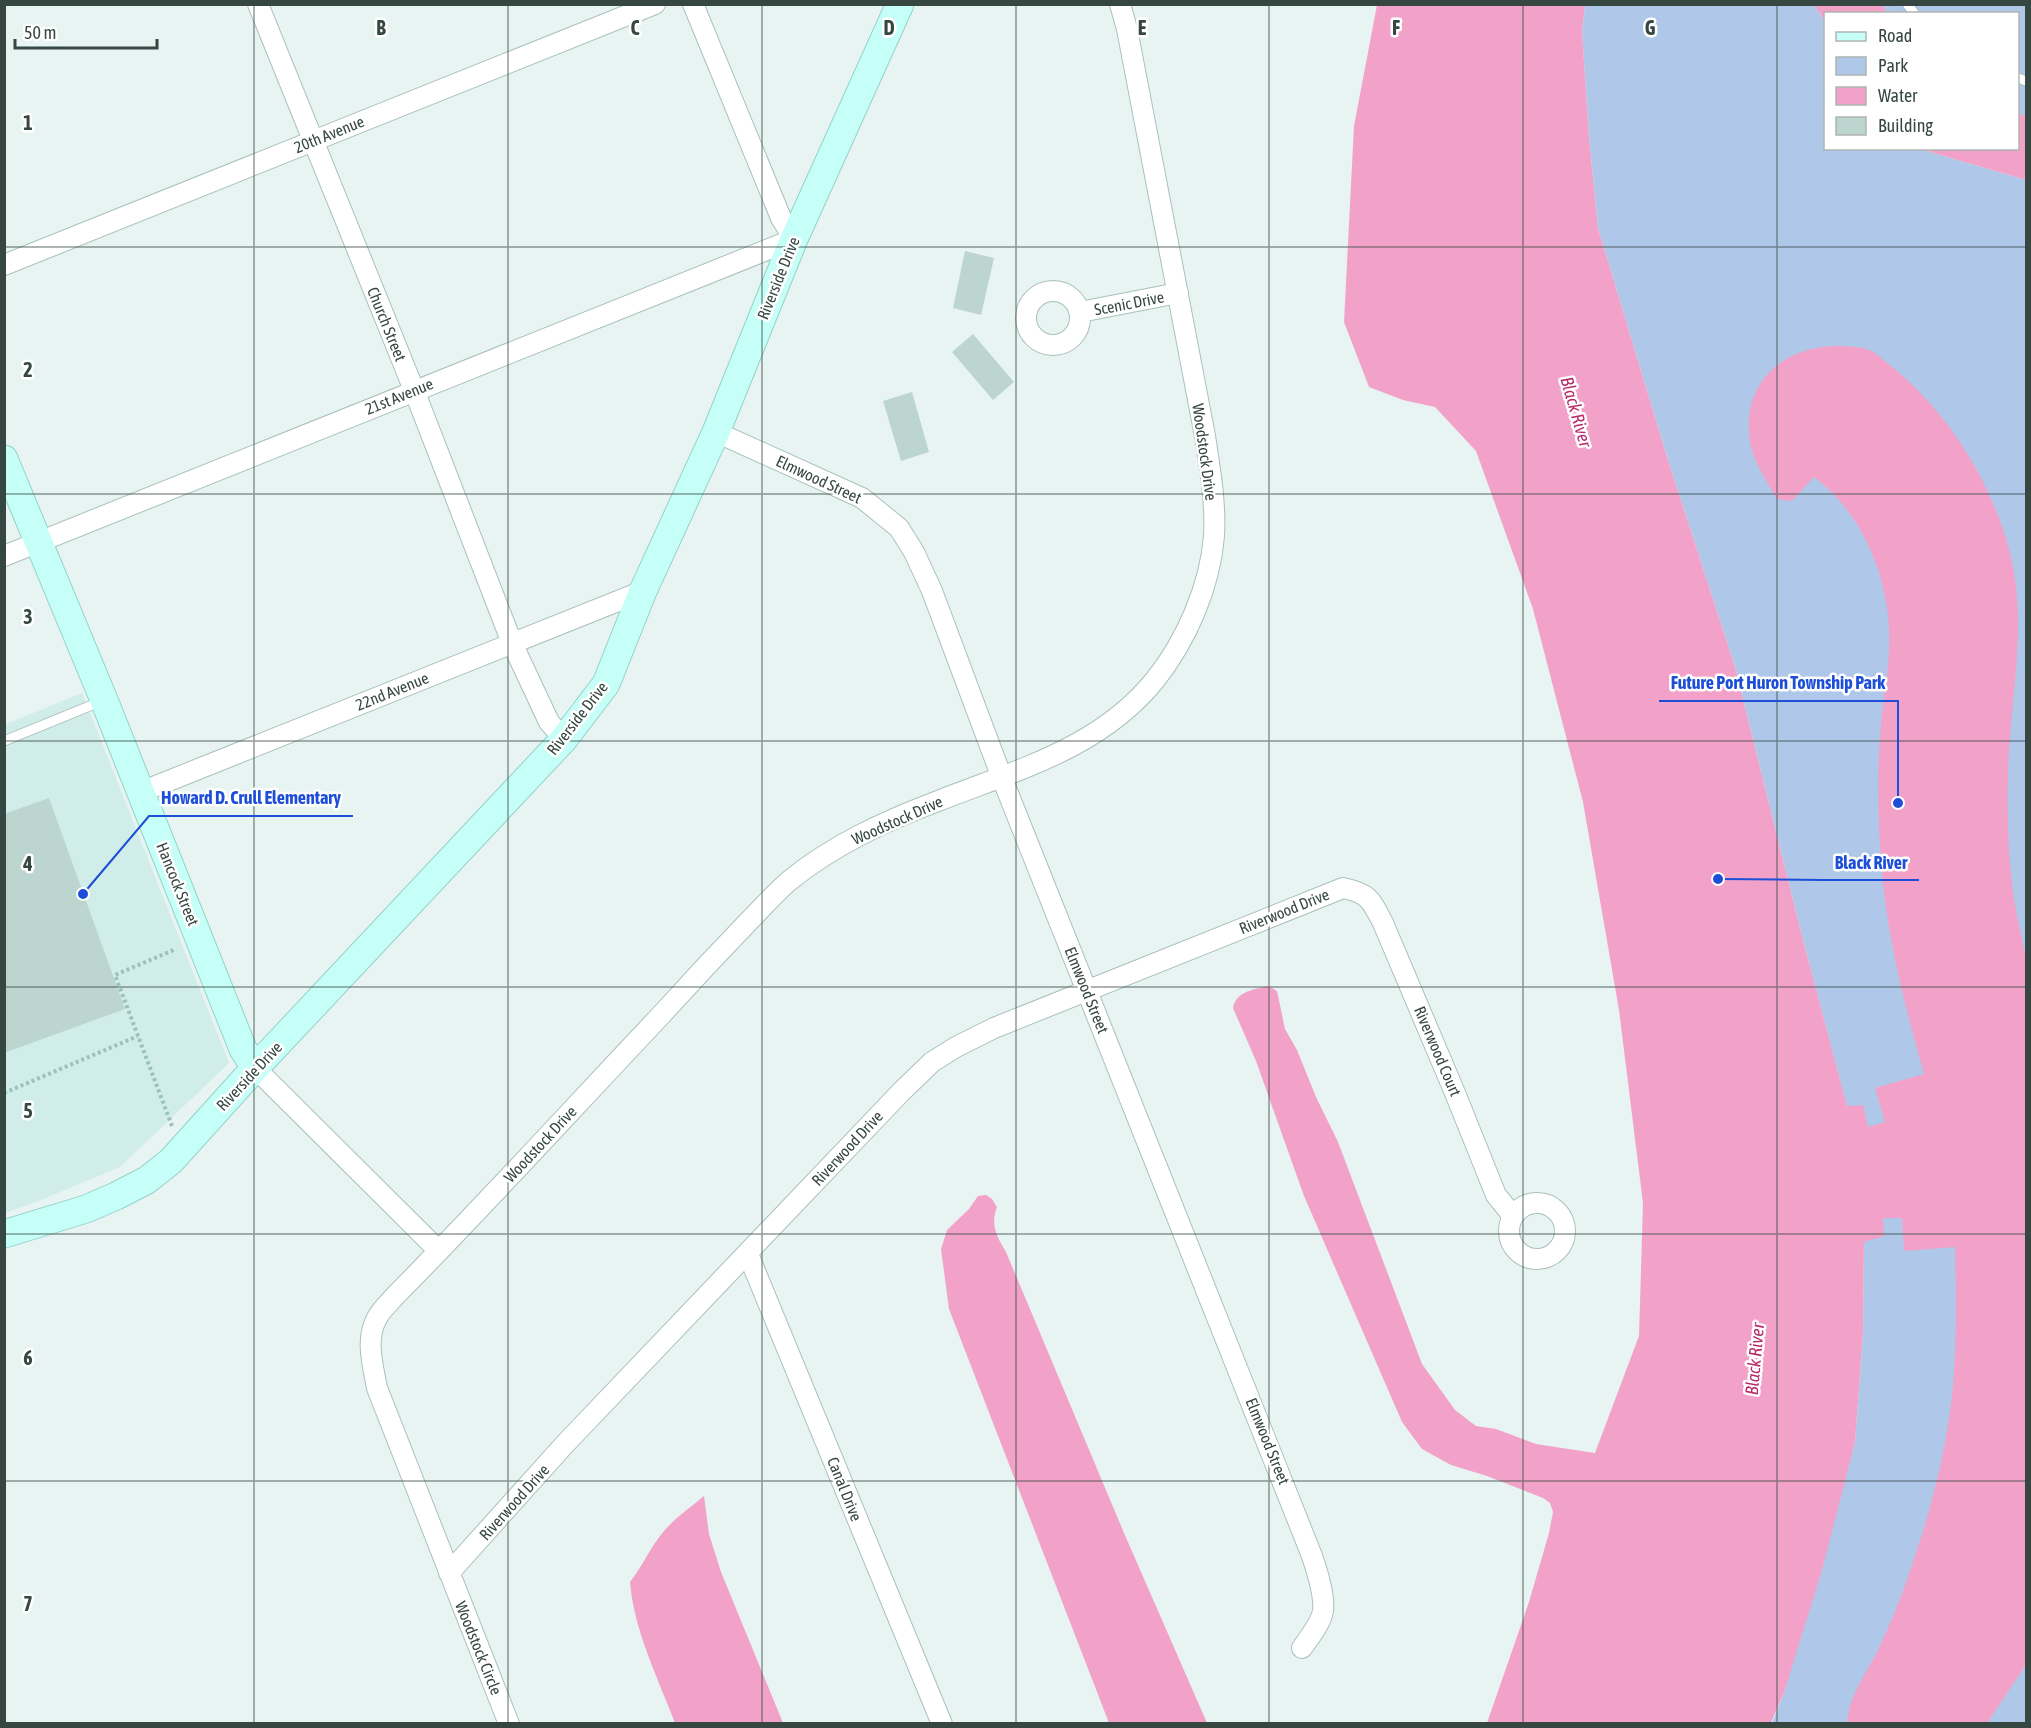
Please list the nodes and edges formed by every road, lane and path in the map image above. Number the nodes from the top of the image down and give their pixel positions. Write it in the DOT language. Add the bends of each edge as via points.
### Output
graph roads {
  1 [pos="258,4"];
  2 [pos="654,4"];
  3 [pos="693,4"];
  4 [pos="900,4"];
  5 [pos="1120,4"];
  6 [pos="313,141"];
  7 [pos="794,239"];
  8 [pos="4,265"];
  9 [pos="1178,293"];
  10 [pos="1080,312"];
  11 [pos="414,390"];
  12 [pos="716,432"];
  13 [pos="4,459"];
  14 [pos="38,542"];
  15 [pos="4,556"];
  16 [pos="643,591"];
  17 [pos="512,643"];
  18 [pos="104,700"];
  19 [pos="564,739"];
  20 [pos="4,741"];
  21 [pos="1002,778"];
  22 [pos="141,792"];
  23 [pos="1358,891"];
  24 [pos="176,949"];
  25 [pos="1087,992"];
  26 [pos="138,1036"];
  27 [pos="255,1068"];
  28 [pos="4,1093"];
  29 [pos="172,1127"];
  30 [pos="1513,1216"];
  31 [pos="4,1234"];
  32 [pos="439,1251"];
  33 [pos="748,1254"];
  34 [pos="449,1573"];
  35 [pos="1302,1648"];
  36 [pos="509,1724"];
  37 [pos="942,1724"];
  1 -- 6 [label="street, Church Street"];
  2 -- 6 [label="street, 20th Avenue"];
  3 -- 7 [label="street" via="781,218"];
  4 -- 7 [label="street, Riverside Drive"];
  5 -- 9 [label="street, Woodstock Drive"];
  6 -- 8 [label="street, 20th Avenue"];
  6 -- 11 [label="street, Church Street"];
  7 -- 11 [label="street, 21st Avenue"];
  7 -- 12 [label="street, Riverside Drive"];
  9 -- 10 [label="street, Scenic Drive"];
  9 -- 21 [label="street, Woodstock Drive" via="1213,492 1214,536 1202,591 1172,656 1137,700 1093,736"];
  11 -- 14 [label="street, 21st Avenue"];
  11 -- 17 [label="street, Church Street"];
  12 -- 16 [label="street, Riverside Drive"];
  12 -- 21 [label="street, Elmwood Street" via="862,498 899,528 932,591"];
  13 -- 14 [label="street, Hancock Street"];
  14 -- 15 [label="street, 21st Avenue"];
  14 -- 18 [label="street, Hancock Street"];
  16 -- 17 [label="street, 22nd Avenue"];
  16 -- 19 [label="street, Riverside Drive" via="606,684"];
  17 -- 19 [label="street, Church Street" via="549,722"];
  17 -- 22 [label="street, 22nd Avenue"];
  18 -- 20 [label="lane"];
  18 -- 22 [label="street, Hancock Street"];
  19 -- 27 [label="street, Riverside Drive"];
  21 -- 25 [label="street, Elmwood Street"];
  21 -- 32 [label="street, Woodstock Drive" via="888,821 850,840 791,880"];
  22 -- 27 [label="street, Hancock Street" via="243,1049"];
  23 -- 25 [label="street, Riverwood Drive" via="1343,888"];
  23 -- 30 [label="street, Riverwood Court" via="1370,898 1383,923 1496,1195"];
  24 -- 26 [label="path" via="115,975"];
  25 -- 33 [label="street, Riverwood Drive" via="994,1028 932,1062"];
  25 -- 35 [label="street, Elmwood Street" via="1312,1556 1323,1611"];
  26 -- 28 [label="path"];
  26 -- 29 [label="path"];
  27 -- 31 [label="street, Riverside Drive" via="171,1161 147,1180 86,1209"];
  27 -- 32 [label="street, Hancock Street"];
  32 -- 34 [label="street, Woodstock Drive" via="377,1318 371,1345 377,1388"];
  33 -- 34 [label="street, Riverwood Drive" via="565,1444"];
  33 -- 37 [label="street, Canal Drive"];
  34 -- 36 [label="street, Woodstock Circle"];
}
